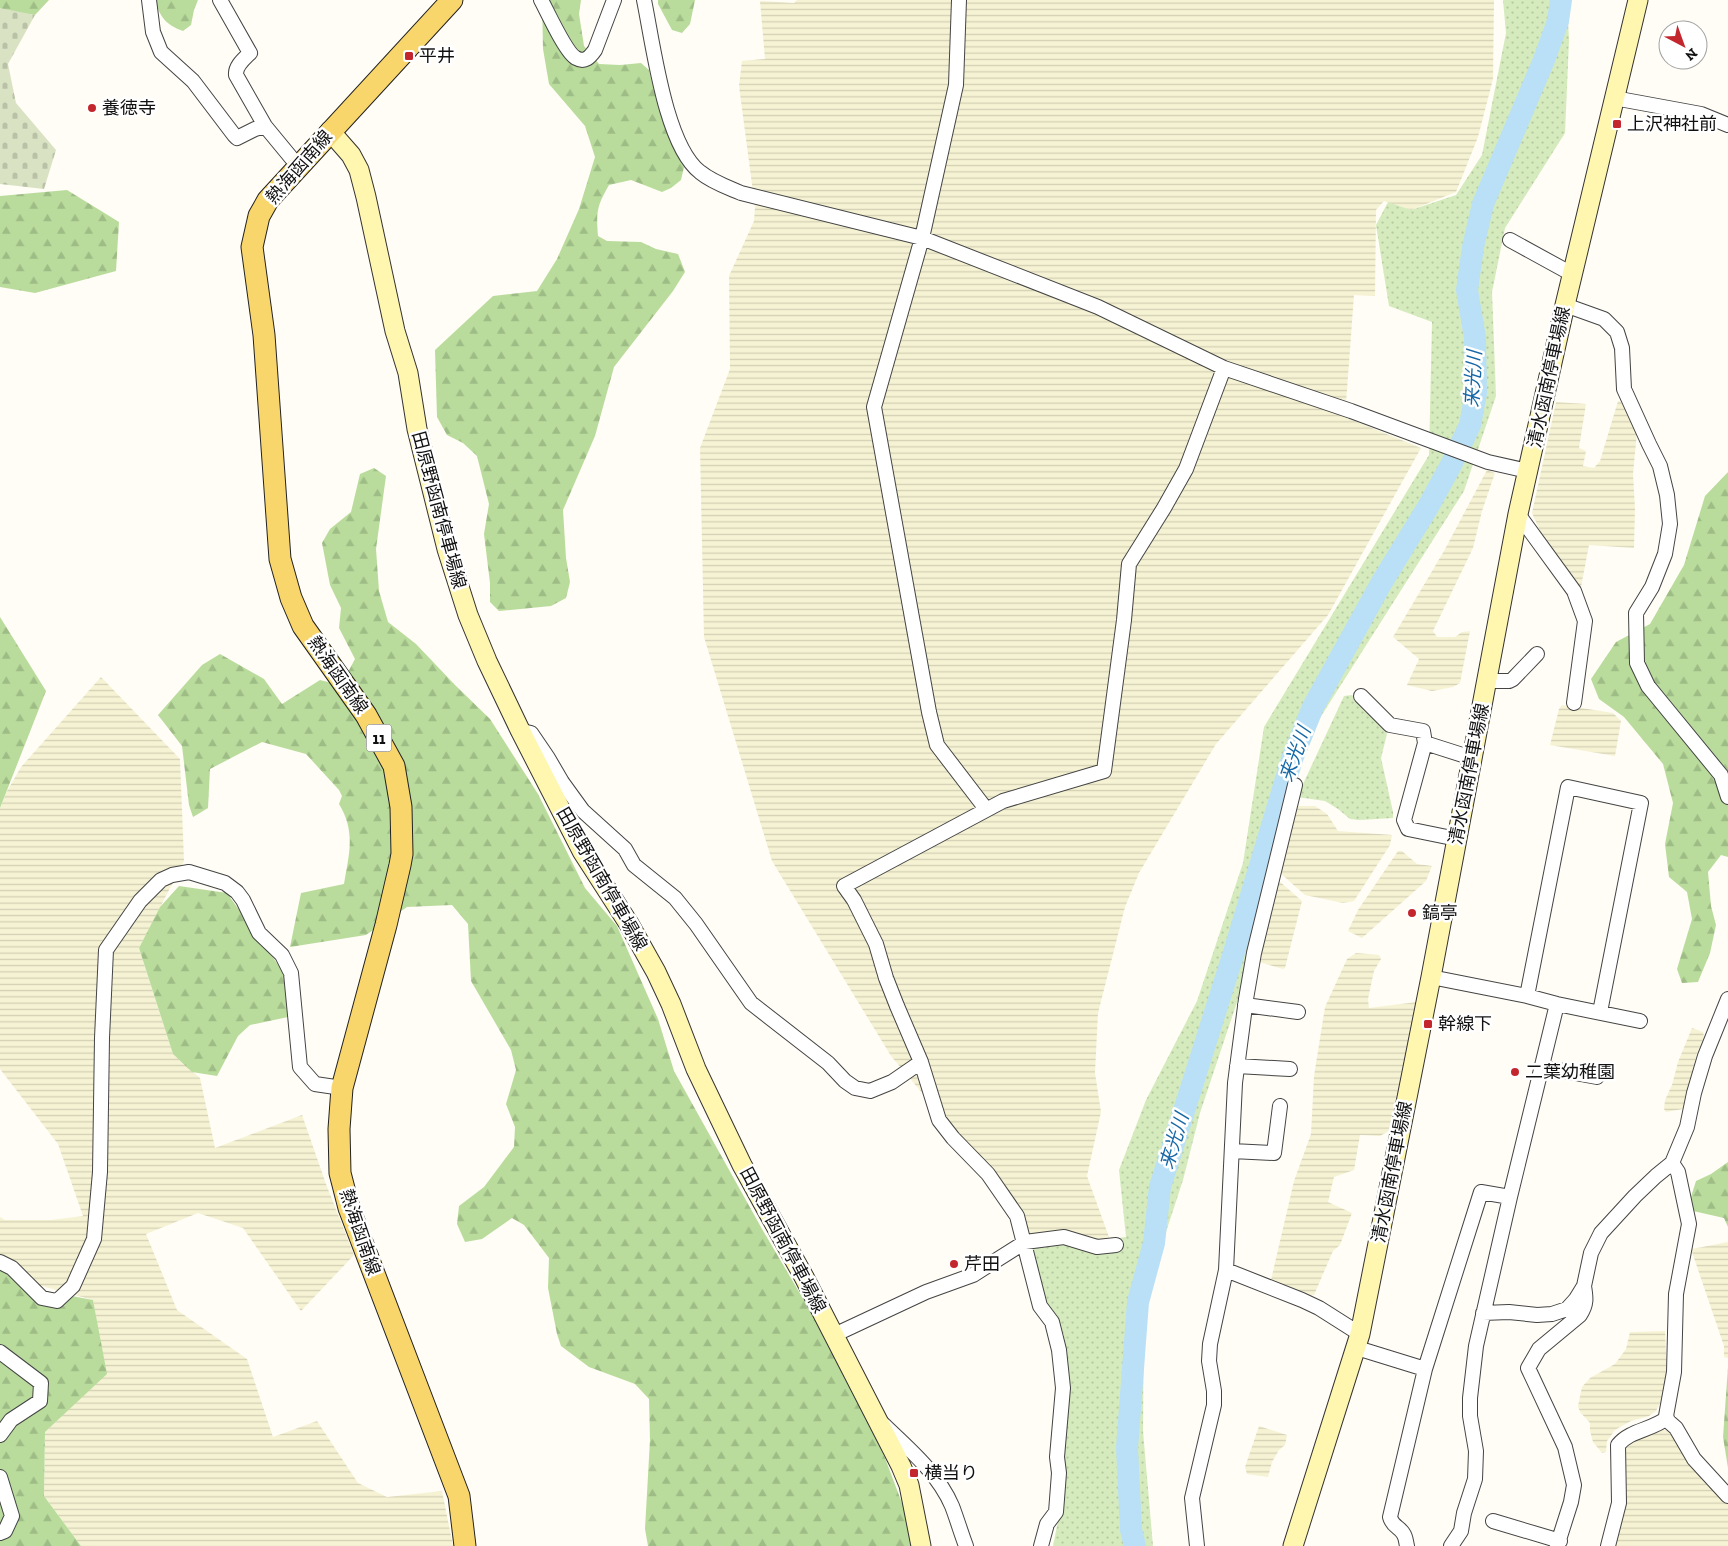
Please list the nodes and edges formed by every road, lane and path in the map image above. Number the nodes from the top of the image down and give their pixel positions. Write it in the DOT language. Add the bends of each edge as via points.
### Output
graph roads {
  1 [pos="149,0"];
  2 [pos="220,0"];
  3 [pos="452,0"];
  4 [pos="542,0"];
  5 [pos="614,0"];
  6 [pos="644,0"];
  7 [pos="959,0"];
  8 [pos="1638,0"];
  9 [pos="1614,98"];
  10 [pos="1728,125"];
  11 [pos="265,126"];
  12 [pos="330,131"];
  13 [pos="298,166"];
  14 [pos="922,238"];
  15 [pos="1510,240"];
  16 [pos="1572,274"];
  17 [pos="1565,305"];
  18 [pos="1224,368"];
  19 [pos="1528,470"];
  20 [pos="1518,514"];
  21 [pos="1537,654"];
  22 [pos="1486,681"];
  23 [pos="1361,696"];
  24 [pos="1574,703"];
  25 [pos="520,730"];
  26 [pos="1425,743"];
  27 [pos="1472,758"];
  28 [pos="1295,785"];
  29 [pos="1728,797"];
  30 [pos="986,810"];
  31 [pos="1457,839"];
  32 [pos="1431,977"];
  33 [pos="1527,996"];
  34 [pos="1728,999"];
  35 [pos="1557,1004"];
  36 [pos="1245,1005"];
  37 [pos="1298,1012"];
  38 [pos="1600,1012"];
  39 [pos="1640,1020"];
  40 [pos="921,1062"];
  41 [pos="1237,1066"];
  42 [pos="1542,1066"];
  43 [pos="1290,1069"];
  44 [pos="1596,1077"];
  45 [pos="342,1088"];
  46 [pos="1280,1106"];
  47 [pos="1232,1151"];
  48 [pos="1672,1163"];
  49 [pos="1510,1198"];
  50 [pos="1025,1242"];
  51 [pos="1116,1245"];
  52 [pos="0,1262"];
  53 [pos="1226,1270"];
  54 [pos="1584,1286"];
  55 [pos="1483,1313"];
  56 [pos="834,1335"];
  57 [pos="1358,1341"];
  58 [pos="0,1352"];
  59 [pos="1425,1370"];
  60 [pos="1667,1418"];
  61 [pos="878,1420"];
  62 [pos="0,1435"];
  63 [pos="0,1477"];
  64 [pos="1728,1496"];
  65 [pos="1493,1521"];
  66 [pos="0,1533"];
  67 [pos="1558,1543"];
  68 [pos="465,1546"];
  69 [pos="921,1546"];
  70 [pos="966,1546"];
  71 [pos="1041,1546"];
  72 [pos="1197,1546"];
  73 [pos="1293,1546"];
  74 [pos="1407,1546"];
  75 [pos="1451,1546"];
  76 [pos="1608,1546"];
  1 -- 11 [label="street" via="152,32 161,52 193,81 234,135 237,138"];
  2 -- 11 [label="street" via="250,53 238,66 236,75"];
  3 -- 12 [label="main road, 熱海函南線 / 11"];
  4 -- 5 [label="street" via="568,50 575,58 585,60 595,50"];
  6 -- 14 [label="street" via="672,122 683,152 699,172 741,193"];
  7 -- 14 [label="street" via="956,85"];
  8 -- 9 [label="main road, 清水函南停車場線"];
  9 -- 10 [label="street" via="1700,114"];
  9 -- 16 [label="main road, 清水函南停車場線"];
  11 -- 13 [label="street"];
  12 -- 13 [label="main road, 熱海函南線 / 11"];
  12 -- 25 [label="main road, 田原野函南停車場線" via="351,155 358,170 447,549 468,615"];
  13 -- 45 [label="main road, 熱海函南線 / 11" via="268,200 259,216 252,246 264,335 280,559 303,626 366,715 394,766 401,807 401,859"];
  14 -- 18 [label="street" via="1098,307"];
  14 -- 30 [label="street" via="874,407 929,712 938,745"];
  15 -- 16 [label="street"];
  16 -- 17 [label="main road, 清水函南停車場線"];
  17 -- 19 [label="main road, 清水函南停車場線"];
  17 -- 29 [label="street" via="1604,319 1618,332 1624,389 1660,466 1665,488 1670,524 1666,554 1636,613 1637,663 1648,686 1721,775"];
  18 -- 19 [label="street" via="1488,462"];
  18 -- 30 [label="street" via="1186,469 1129,564 1104,771 1003,801"];
  19 -- 20 [label="main road, 清水函南停車場線"];
  20 -- 22 [label="main road, 清水函南停車場線"];
  20 -- 24 [label="street" via="1574,591 1585,621"];
  21 -- 22 [label="street" via="1514,679"];
  22 -- 27 [label="main road, 清水函南停車場線"];
  23 -- 26 [label="street" via="1390,725 1423,731"];
  25 -- 40 [label="street" via="531,734 583,811 626,849 634,865 675,898 751,1003 828,1063 845,1081 855,1088 870,1091 892,1082"];
  25 -- 56 [label="main road, 田原野函南停車場線" via="582,851 656,972 696,1069 742,1165"];
  26 -- 27 [label="street"];
  26 -- 31 [label="street" via="1404,820 1408,829"];
  27 -- 31 [label="main road, 清水函南停車場線"];
  28 -- 36 [label="street" via="1254,953"];
  30 -- 40 [label="street" via="844,886 876,944 896,1006"];
  31 -- 32 [label="main road, 清水函南停車場線"];
  32 -- 33 [label="street"];
  32 -- 57 [label="main road, 清水函南停車場線"];
  33 -- 35 [label="street"];
  33 -- 38 [label="street" via="1568,788 1641,803"];
  34 -- 48 [label="street" via="1705,1056 1687,1127"];
  35 -- 38 [label="street"];
  35 -- 42 [label="street"];
  36 -- 37 [label="street"];
  36 -- 41 [label="street"];
  38 -- 39 [label="street"];
  40 -- 50 [label="street" via="939,1120 988,1174 1008,1202 1017,1216"];
  41 -- 43 [label="street"];
  41 -- 47 [label="street"];
  42 -- 44 [label="street"];
  42 -- 49 [label="street"];
  45 -- 52 [label="street" via="315,1084 300,1067 291,973 282,955 259,933 237,892 225,883 200,874 183,872 166,877 140,901 106,950 100,1172 94,1239 73,1286 57,1300 42,1298 12,1268"];
  45 -- 68 [label="main road, 熱海函南線 / 11" via="340,1173 349,1208 456,1487"];
  46 -- 47 [label="street" via="1274,1153"];
  47 -- 53 [label="street"];
  48 -- 54 [label="street" via="1601,1233 1591,1253"];
  48 -- 60 [label="street" via="1678,1172 1689,1224 1676,1294 1674,1372"];
  49 -- 55 [label="street"];
  49 -- 59 [label="street" via="1481,1192"];
  50 -- 51 [label="street" via="1064,1237 1096,1246"];
  50 -- 56 [label="street" via="973,1275 926,1292"];
  50 -- 71 [label="street" via="1040,1306 1052,1322 1063,1388 1056,1512 1047,1524"];
  53 -- 57 [label="street" via="1319,1308"];
  53 -- 72 [label="street" via="1208,1361 1214,1405 1192,1498"];
  54 -- 55 [label="street" via="1567,1309 1552,1314"];
  54 -- 67 [label="street" via="1585,1308 1539,1349 1528,1368 1564,1447 1574,1485"];
  55 -- 75 [label="street" via="1470,1398 1476,1451 1474,1479 1461,1531"];
  56 -- 61 [label="main road, 田原野函南停車場線"];
  57 -- 59 [label="street"];
  57 -- 73 [label="main road, 清水函南停車場線"];
  58 -- 62 [label="street" via="41,1383 40,1401 11,1420"];
  59 -- 74 [label="street" via="1390,1517 1402,1531"];
  60 -- 64 [label="street" via="1694,1459"];
  60 -- 76 [label="street" via="1623,1438 1618,1445 1619,1503"];
  61 -- 69 [label="main road, 田原野函南停車場線" via="909,1485"];
  61 -- 70 [label="street" via="921,1462 944,1491"];
  63 -- 66 [label="street" via="12,1516 5,1531"];
  65 -- 67 [label="street"];
}
